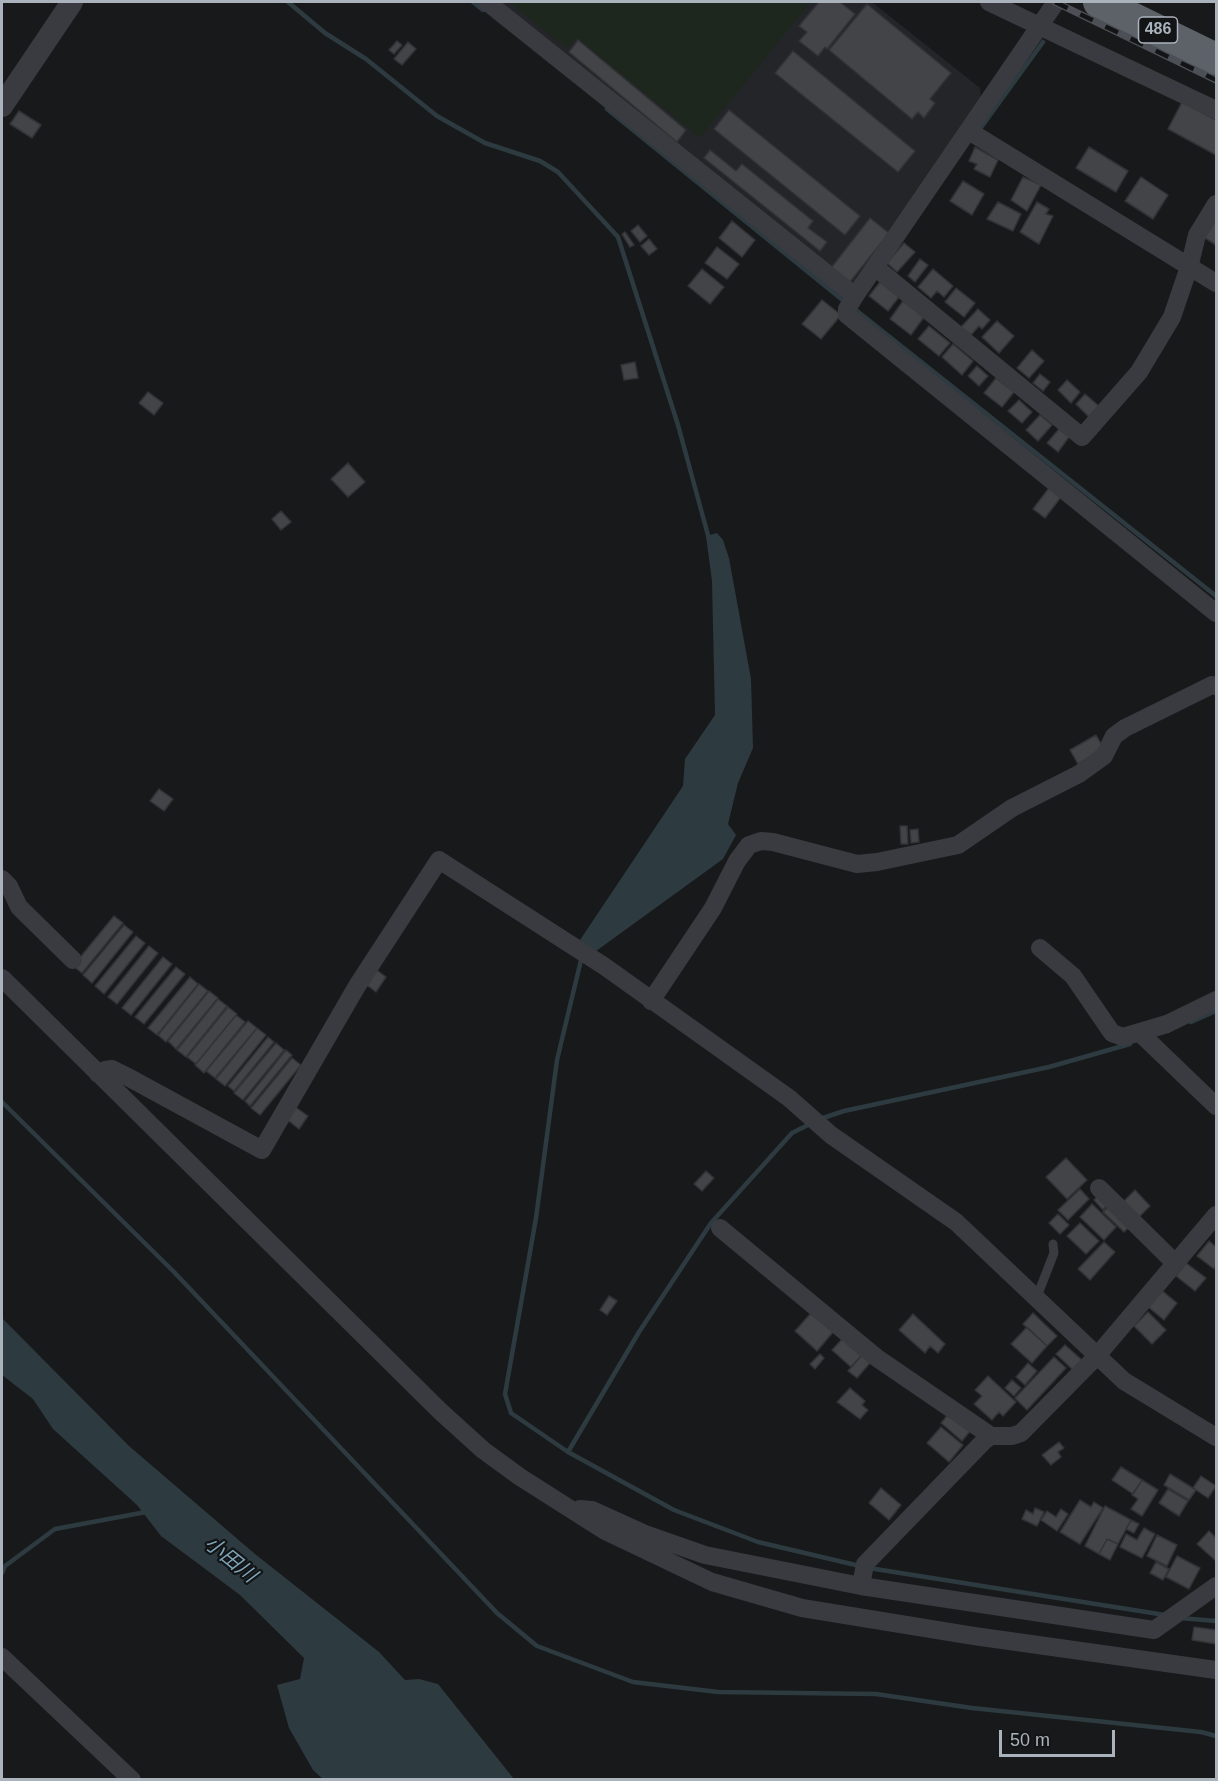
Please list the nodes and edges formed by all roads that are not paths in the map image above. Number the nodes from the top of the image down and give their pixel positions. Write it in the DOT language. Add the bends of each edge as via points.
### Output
graph roads {
  1 [pos="72,2"];
  2 [pos="487,2"];
  3 [pos="989,2"];
  4 [pos="1056,2"];
  5 [pos="1100,2"];
  6 [pos="1039,26"];
  7 [pos="1216,59"];
  8 [pos="2,106"];
  9 [pos="1216,110"];
  10 [pos="969,131"];
  11 [pos="1216,204"];
  12 [pos="1190,264"];
  13 [pos="879,270"];
  14 [pos="1216,283"];
  15 [pos="852,301"];
  16 [pos="1216,613"];
  17 [pos="1216,686"];
  18 [pos="2,879"];
  19 [pos="1041,948"];
  20 [pos="73,960"];
  21 [pos="2,978"];
  22 [pos="1216,1000"];
  23 [pos="651,1001"];
  24 [pos="1139,1032"];
  25 [pos="98,1074"];
  26 [pos="1216,1106"];
  27 [pos="1099,1188"];
  28 [pos="1216,1215"];
  29 [pos="720,1228"];
  30 [pos="1053,1244"];
  31 [pos="1175,1263"];
  32 [pos="1036,1299"];
  33 [pos="1096,1357"];
  34 [pos="991,1436"];
  35 [pos="1216,1437"];
  36 [pos="569,1509"];
  37 [pos="863,1575"];
  38 [pos="1216,1586"];
  39 [pos="2,1657"];
  40 [pos="1216,1670"];
  41 [pos="132,1779"];
  1 -- 8 [label="street"];
  2 -- 15 [label="street"];
  3 -- 6 [label="street"];
  4 -- 6 [label="street"];
  5 -- 7 [label="highway, 486"];
  6 -- 9 [label="street"];
  6 -- 10 [label="street"];
  10 -- 12 [label="street"];
  10 -- 13 [label="street"];
  11 -- 12 [label="street" via="1197,235"];
  12 -- 13 [label="street" via="1172,316 1139,372 1082,437"];
  12 -- 14 [label="street"];
  13 -- 15 [label="street"];
  15 -- 16 [label="street" via="847,315"];
  17 -- 23 [label="street" via="1125,728 1114,736 1104,756 1079,774 1012,808 958,845 858,864 773,842 749,845 713,908"];
  18 -- 20 [label="street" via="19,907"];
  19 -- 24 [label="street" via="1073,976 1112,1033 1123,1037"];
  21 -- 25 [label="street"];
  22 -- 24 [label="street" via="1186,1016"];
  23 -- 25 [label="street" via="440,860 357,986 262,1150 112,1069"];
  23 -- 32 [label="street" via="956,1222"];
  24 -- 26 [label="street"];
  25 -- 36 [label="street" via="440,1411 483,1450"];
  27 -- 31 [label="street"];
  28 -- 31 [label="street"];
  29 -- 34 [label="street" via="878,1358"];
  30 -- 32 [label="lane" via="1054,1253"];
  31 -- 33 [label="street"];
  32 -- 33 [label="street"];
  33 -- 34 [label="street" via="1021,1433"];
  33 -- 35 [label="street" via="1124,1381"];
  34 -- 37 [label="street"];
  36 -- 37 [label="street" via="592,1510 705,1555"];
  36 -- 40 [label="street" via="604,1531 701,1577 757,1598 974,1636"];
  37 -- 38 [label="street" via="1154,1630"];
  39 -- 41 [label="street"];
}
